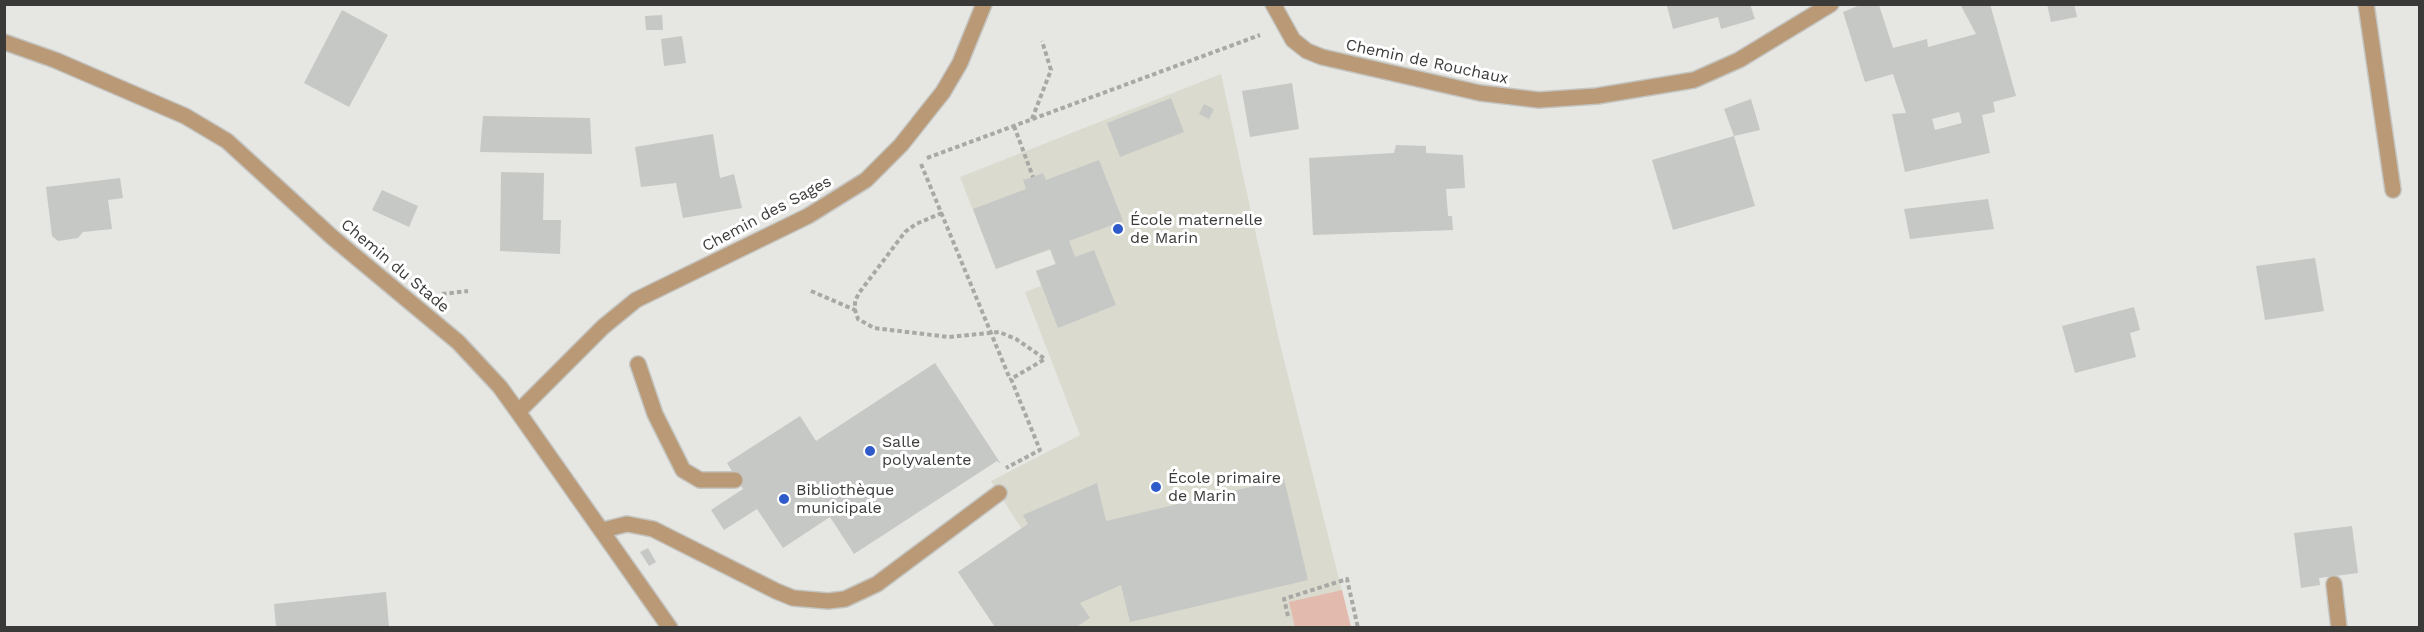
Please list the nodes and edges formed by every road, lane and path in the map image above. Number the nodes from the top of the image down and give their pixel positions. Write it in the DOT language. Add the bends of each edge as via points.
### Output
graph roads {
  1 [pos="984,4"];
  2 [pos="1273,4"];
  3 [pos="1832,4"];
  4 [pos="2366,4"];
  5 [pos="1283,26"];
  6 [pos="1042,41"];
  7 [pos="4,42"];
  8 [pos="1032,119"];
  9 [pos="1014,126"];
  10 [pos="919,160"];
  11 [pos="1033,177"];
  12 [pos="2393,190"];
  13 [pos="933,192"];
  14 [pos="942,213"];
  15 [pos="811,291"];
  16 [pos="855,310"];
  17 [pos="990,332"];
  18 [pos="638,364"];
  19 [pos="1011,379"];
  20 [pos="519,412"];
  21 [pos="1040,450"];
  22 [pos="735,480"];
  23 [pos="999,493"];
  24 [pos="603,530"];
  25 [pos="2334,584"];
  26 [pos="1288,616"];
  27 [pos="670,627"];
  28 [pos="1358,627"];
  29 [pos="2339,627"];
  1 -- 20 [label="street, Chemin des Sages" via="960,63 943,92 922,121 866,180 808,216 636,300 603,327"];
  2 -- 5 [label="street, Chemin de Rouchaux"];
  3 -- 5 [label="street, Chemin de Rouchaux" via="1717,71 1670,85 1568,99 1480,93 1322,57 1293,40"];
  4 -- 12 [label="street"];
  5 -- 8 [label="path"];
  6 -- 8 [label="path" via="1051,70"];
  7 -- 20 [label="street, Chemin du Stade" via="174,112 227,141 332,237 458,342"];
  8 -- 9 [label="path"];
  9 -- 10 [label="path"];
  9 -- 11 [label="path"];
  13 -- 14 [label="path"];
  14 -- 16 [label="path" via="905,232 859,292"];
  14 -- 17 [label="path"];
  15 -- 16 [label="path"];
  16 -- 17 [label="path" via="858,319 874,328 949,337"];
  17 -- 19 [label="path"];
  17 -- 19 [label="path" via="1008,334 1047,358"];
  18 -- 22 [label="street" via="655,414 683,470 700,480"];
  19 -- 21 [label="path"];
  20 -- 24 [label="street, Chemin du Stade"];
  23 -- 24 [label="street" via="877,584 845,599 828,601 793,598 653,529 627,524"];
  24 -- 27 [label="street, Chemin du Stade"];
  25 -- 29 [label="street"];
  26 -- 28 [label="path" via="1284,599 1347,579"];
}
